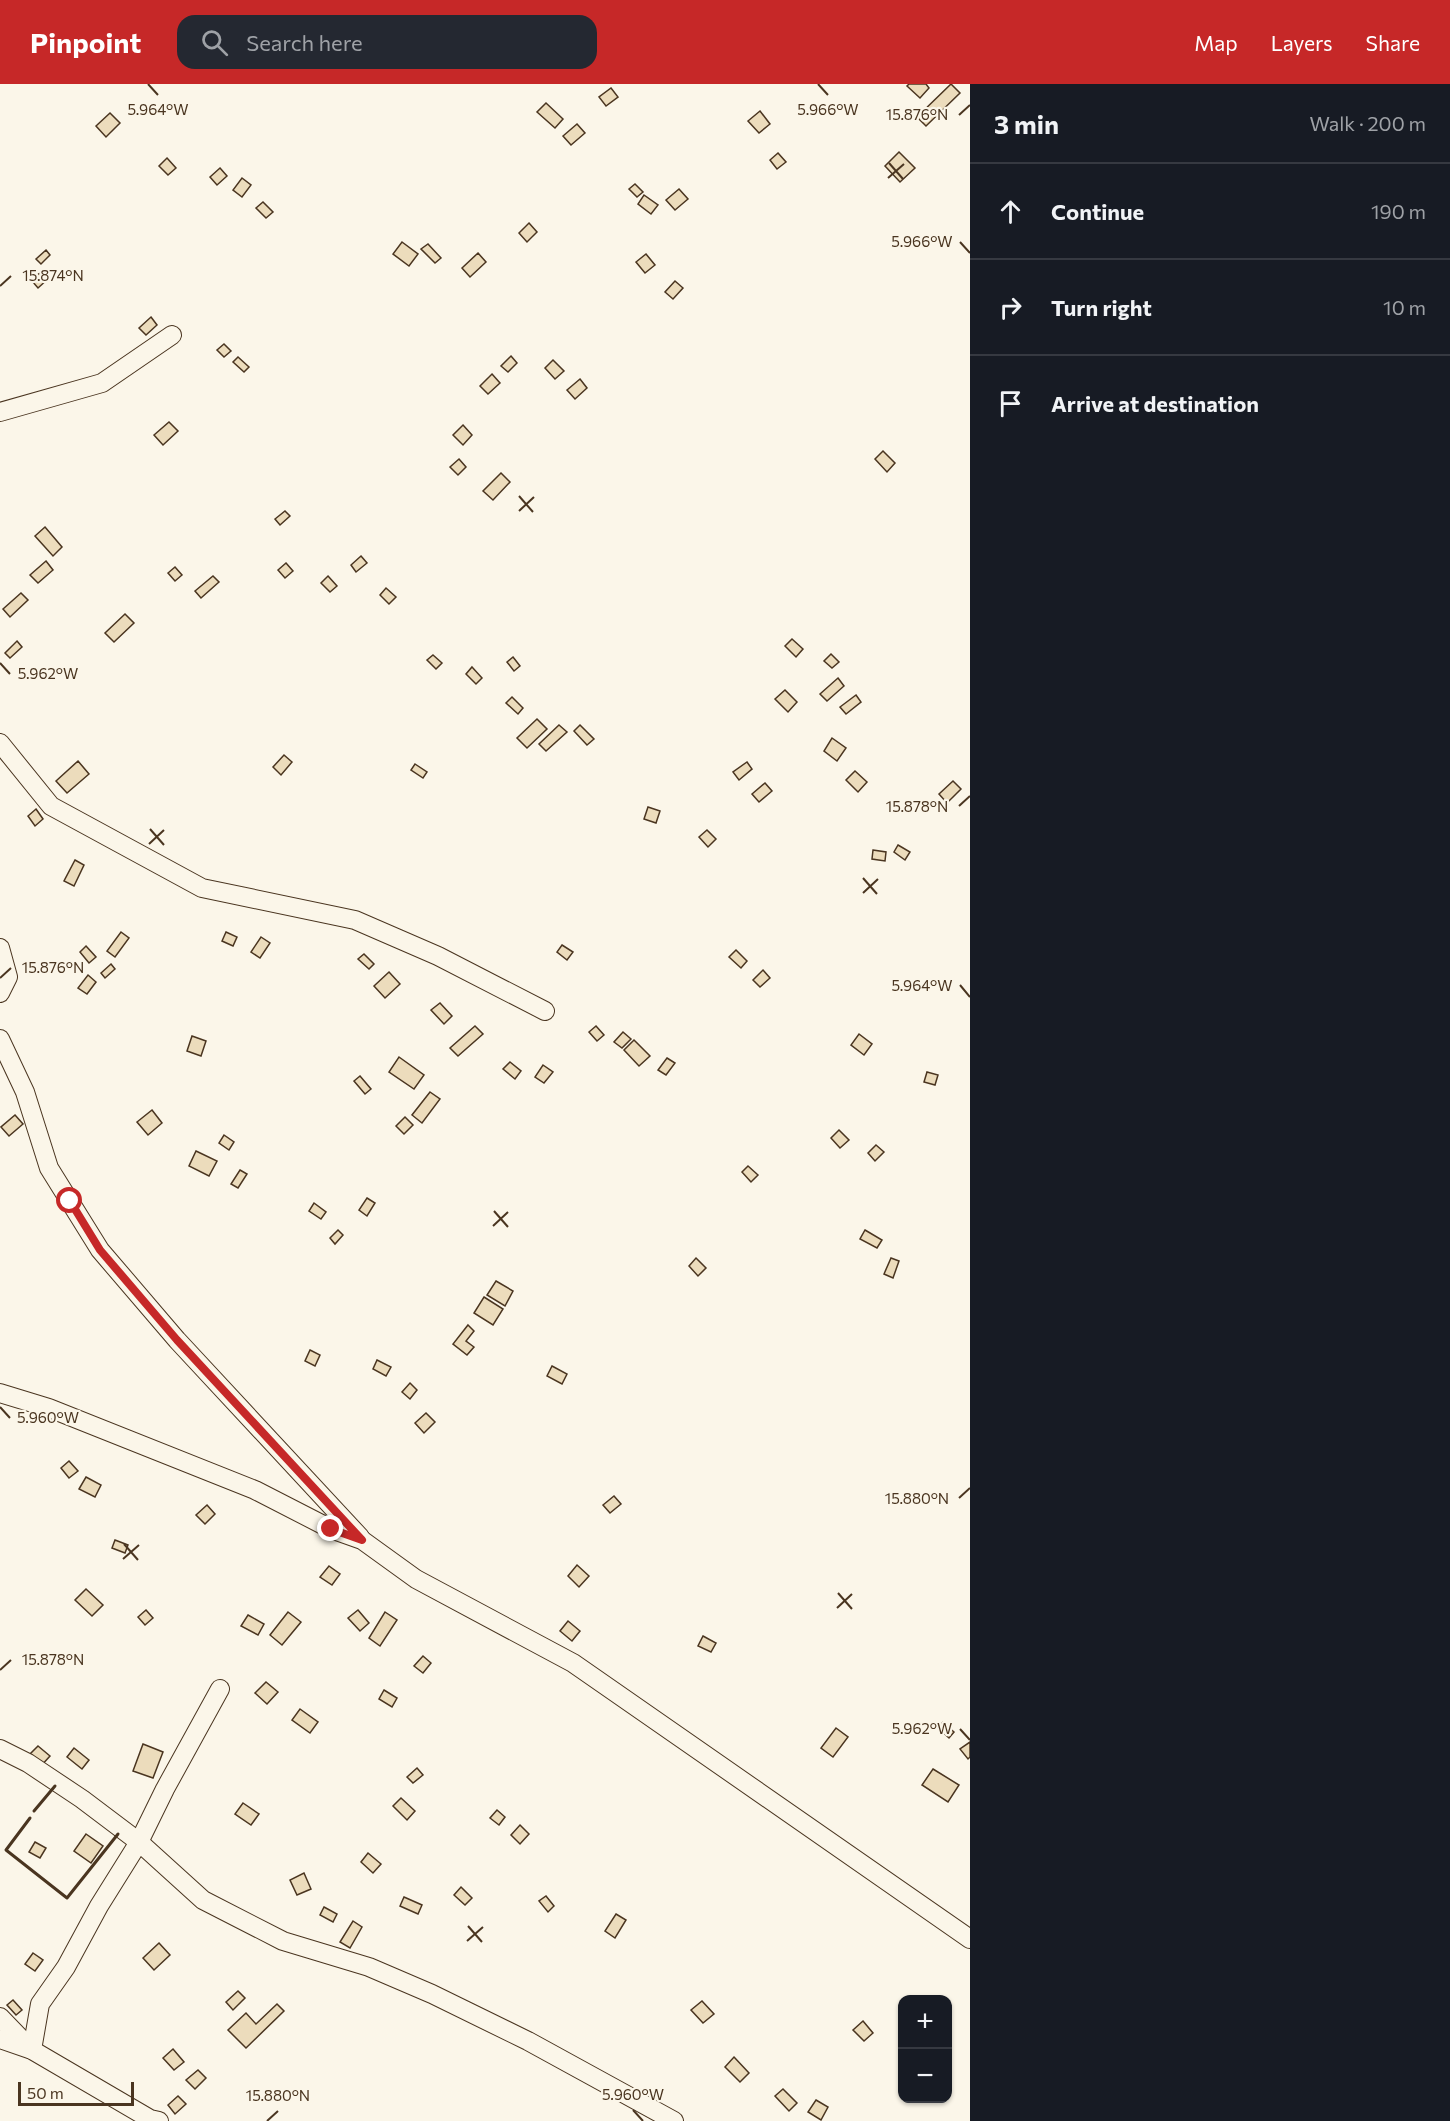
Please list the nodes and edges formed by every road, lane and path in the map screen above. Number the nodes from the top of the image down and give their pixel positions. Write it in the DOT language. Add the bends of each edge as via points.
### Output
graph roads {
  1 [pos="172,335"];
  2 [pos="0,412"];
  3 [pos="0,743"];
  4 [pos="0,948"];
  5 [pos="0,993"];
  6 [pos="545,1011"];
  7 [pos="0,1039"];
  8 [pos="0,1393"];
  9 [pos="362,1540"];
  10 [pos="220,1689"];
  11 [pos="0,1749"];
  12 [pos="139,1842"];
  13 [pos="970,1939"];
  14 [pos="0,2017"];
  15 [pos="0,2039"];
  16 [pos="32,2050"];
  17 [pos="159,2121"];
  18 [pos="674,2121"];
  1 -- 2 [label="street" via="102,383"];
  3 -- 6 [label="street" via="51,806 202,888 355,921 438,956"];
  4 -- 5 [label="street" via="8,977"];
  7 -- 9 [label="street" via="25,1092 49,1168 100,1250 177,1340"];
  8 -- 9 [label="street" via="49,1408 255,1490 331,1529"];
  9 -- 13 [label="street" via="416,1579 573,1663"];
  10 -- 12 [label="street"];
  11 -- 12 [label="street" via="73,1793"];
  12 -- 16 [label="street" via="40,2004"];
  12 -- 18 [label="street" via="203,1900 283,1941 369,1967 432,1994"];
  14 -- 16 [label="street"];
  15 -- 16 [label="street"];
  16 -- 17 [label="street"];
}
